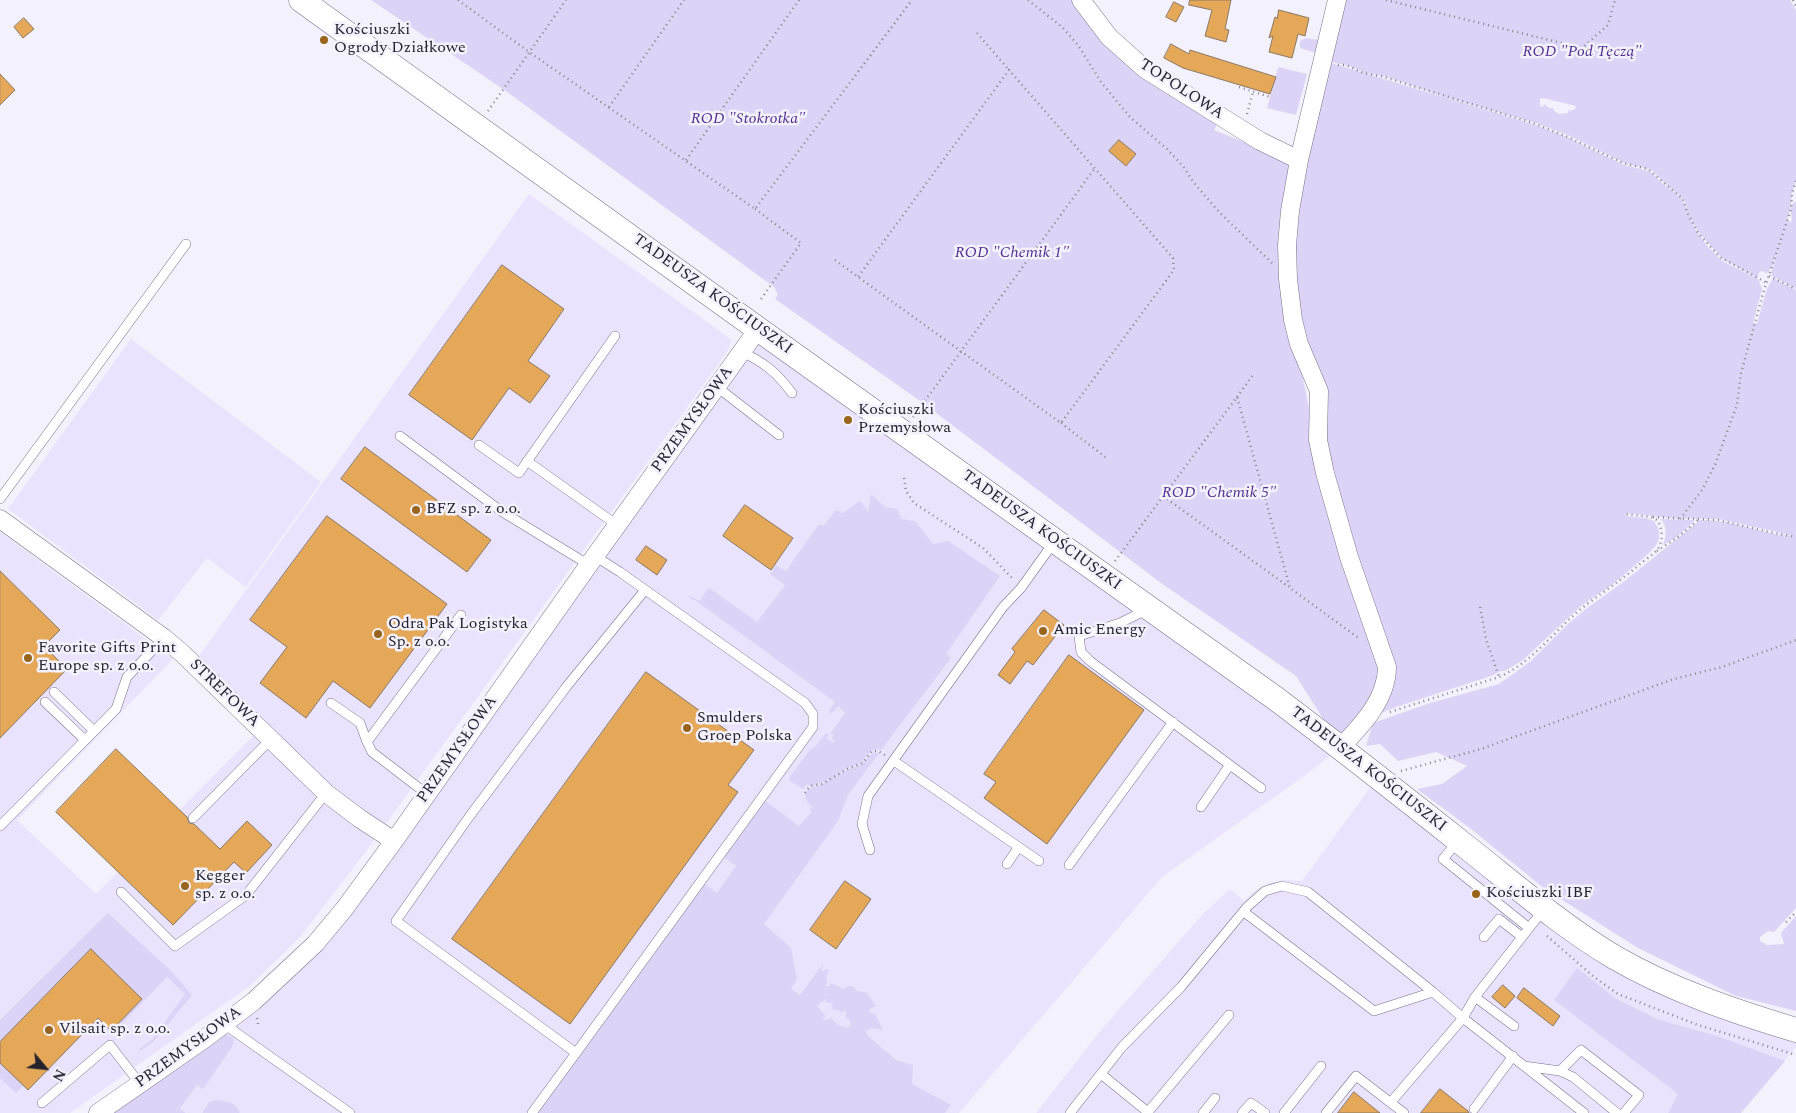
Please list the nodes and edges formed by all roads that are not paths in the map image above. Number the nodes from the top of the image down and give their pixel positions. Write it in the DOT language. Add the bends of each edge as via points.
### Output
graph roads {
  1 [pos="301,0"];
  2 [pos="1081,0"];
  3 [pos="1337,0"];
  4 [pos="1299,160"];
  5 [pos="186,244"];
  6 [pos="758,329"];
  7 [pos="615,336"];
  8 [pos="742,352"];
  9 [pos="717,387"];
  10 [pos="792,393"];
  11 [pos="779,435"];
  12 [pos="400,436"];
  13 [pos="479,445"];
  14 [pos="527,461"];
  15 [pos="0,499"];
  16 [pos="0,519"];
  17 [pos="617,525"];
  18 [pos="1054,541"];
  19 [pos="592,560"];
  20 [pos="645,590"];
  21 [pos="1150,608"];
  22 [pos="461,615"];
  23 [pos="164,638"];
  24 [pos="54,692"];
  25 [pos="45,702"];
  26 [pos="331,702"];
  27 [pos="1173,722"];
  28 [pos="94,731"];
  29 [pos="271,739"];
  30 [pos="85,740"];
  31 [pos="367,742"];
  32 [pos="1341,748"];
  33 [pos="894,761"];
  34 [pos="1230,766"];
  35 [pos="1261,788"];
  36 [pos="326,793"];
  37 [pos="427,794"];
  38 [pos="1200,807"];
  39 [pos="193,818"];
  40 [pos="0,826"];
  41 [pos="1458,840"];
  42 [pos="394,841"];
  43 [pos="1018,848"];
  44 [pos="870,850"];
  45 [pos="1039,861"];
  46 [pos="1007,864"];
  47 [pos="1069,865"];
  48 [pos="121,892"];
  49 [pos="1544,909"];
  50 [pos="1244,912"];
  51 [pos="1529,928"];
  52 [pos="1484,937"];
  53 [pos="1522,937"];
  54 [pos="1433,992"];
  55 [pos="1475,997"];
  56 [pos="1229,1015"];
  57 [pos="1462,1018"];
  58 [pos="224,1024"];
  59 [pos="1514,1026"];
  60 [pos="1796,1030"];
  61 [pos="576,1053"];
  62 [pos="1513,1056"];
  63 [pos="1321,1066"];
  64 [pos="1524,1066"];
  65 [pos="1560,1071"];
  66 [pos="1101,1074"];
  67 [pos="140,1084"];
  68 [pos="1216,1098"];
  69 [pos="1391,1102"];
  70 [pos="42,1103"];
  71 [pos="1474,1110"];
  72 [pos="1148,1112"];
  73 [pos="98,1113"];
  74 [pos="350,1113"];
  75 [pos="532,1113"];
  76 [pos="1070,1113"];
  77 [pos="1203,1113"];
  78 [pos="1242,1113"];
  79 [pos="1265,1113"];
  80 [pos="1284,1113"];
  81 [pos="1326,1113"];
  82 [pos="1404,1113"];
  83 [pos="1584,1113"];
  84 [pos="1617,1113"];
  85 [pos="1624,1113"];
  1 -- 6 [label="main road, TADEUSZA KOŚCIUSZKI"];
  2 -- 4 [label="street, TOPOLOWA" via="1109,37 1145,69 1260,141"];
  3 -- 4 [label="street"];
  4 -- 32 [label="street" via="1287,245 1293,320 1318,391 1318,440 1324,473 1387,667 1385,684 1377,702"];
  5 -- 15 [label="lane"];
  6 -- 8 [label="street, PRZEMYSŁOWA"];
  6 -- 18 [label="main road, TADEUSZA KOŚCIUSZKI"];
  7 -- 14 [label="lane"];
  8 -- 9 [label="street, PRZEMYSŁOWA"];
  8 -- 10 [label="lane" via="760,360 780,377"];
  9 -- 11 [label="lane"];
  9 -- 17 [label="street, PRZEMYSŁOWA"];
  12 -- 19 [label="lane" via="501,511"];
  13 -- 14 [label="lane" via="519,473"];
  14 -- 17 [label="lane"];
  16 -- 23 [label="street, STREFOWA"];
  17 -- 19 [label="street, PRZEMYSŁOWA"];
  18 -- 21 [label="main road, TADEUSZA KOŚCIUSZKI"];
  18 -- 33 [label="lane"];
  19 -- 20 [label="lane"];
  19 -- 37 [label="street, PRZEMYSŁOWA"];
  20 -- 61 [label="lane" via="806,703 813,714 812,727"];
  20 -- 61 [label="lane" via="567,686 396,921"];
  21 -- 27 [label="lane" via="1120,623 1080,636 1081,652"];
  21 -- 32 [label="main road, TADEUSZA KOŚCIUSZKI"];
  22 -- 31 [label="lane"];
  23 -- 28 [label="lane" via="126,677 116,709"];
  23 -- 29 [label="street, STREFOWA"];
  24 -- 28 [label="lane"];
  25 -- 30 [label="lane"];
  26 -- 31 [label="lane" via="360,724"];
  27 -- 34 [label="lane"];
  27 -- 47 [label="lane"];
  28 -- 30 [label="lane"];
  29 -- 36 [label="street, STREFOWA"];
  29 -- 39 [label="lane"];
  30 -- 40 [label="lane"];
  31 -- 37 [label="lane" via="372,752"];
  32 -- 41 [label="main road, TADEUSZA KOŚCIUSZKI"];
  33 -- 43 [label="lane"];
  33 -- 44 [label="lane" via="868,796 862,824"];
  34 -- 35 [label="lane"];
  34 -- 38 [label="lane"];
  36 -- 42 [label="street, STREFOWA"];
  36 -- 48 [label="lane" via="246,895 175,946"];
  37 -- 42 [label="street, PRZEMYSŁOWA"];
  41 -- 49 [label="main road, TADEUSZA KOŚCIUSZKI"];
  41 -- 51 [label="lane" via="1443,859"];
  42 -- 58 [label="street, PRZEMYSŁOWA" via="315,944 254,1001"];
  43 -- 45 [label="lane"];
  43 -- 46 [label="lane"];
  49 -- 51 [label="lane"];
  49 -- 60 [label="main road, TADEUSZA KOŚCIUSZKI" via="1614,957 1658,980 1694,996"];
  50 -- 54 [label="lane" via="1374,1011"];
  50 -- 54 [label="lane" via="1265,891 1282,886 1308,892"];
  50 -- 66 [label="lane"];
  51 -- 53 [label="lane"];
  52 -- 53 [label="lane" via="1499,919"];
  53 -- 55 [label="lane"];
  54 -- 57 [label="lane"];
  55 -- 57 [label="lane"];
  55 -- 59 [label="lane"];
  56 -- 72 [label="lane"];
  57 -- 62 [label="lane"];
  57 -- 69 [label="lane"];
  58 -- 67 [label="street, PRZEMYSŁOWA"];
  58 -- 74 [label="lane"];
  61 -- 75 [label="lane"];
  62 -- 64 [label="lane"];
  62 -- 71 [label="lane"];
  63 -- 80 [label="lane"];
  64 -- 65 [label="lane"];
  64 -- 83 [label="lane"];
  65 -- 84 [label="lane"];
  65 -- 85 [label="lane" via="1581,1050 1639,1095"];
  66 -- 72 [label="lane"];
  66 -- 76 [label="lane"];
  67 -- 70 [label="lane" via="110,1045"];
  67 -- 73 [label="street, PRZEMYSŁOWA"];
  68 -- 77 [label="lane"];
  69 -- 81 [label="lane" via="1356,1076"];
  69 -- 82 [label="lane"];
  78 -- 79 [label="lane" via="1251,1103"];
}
